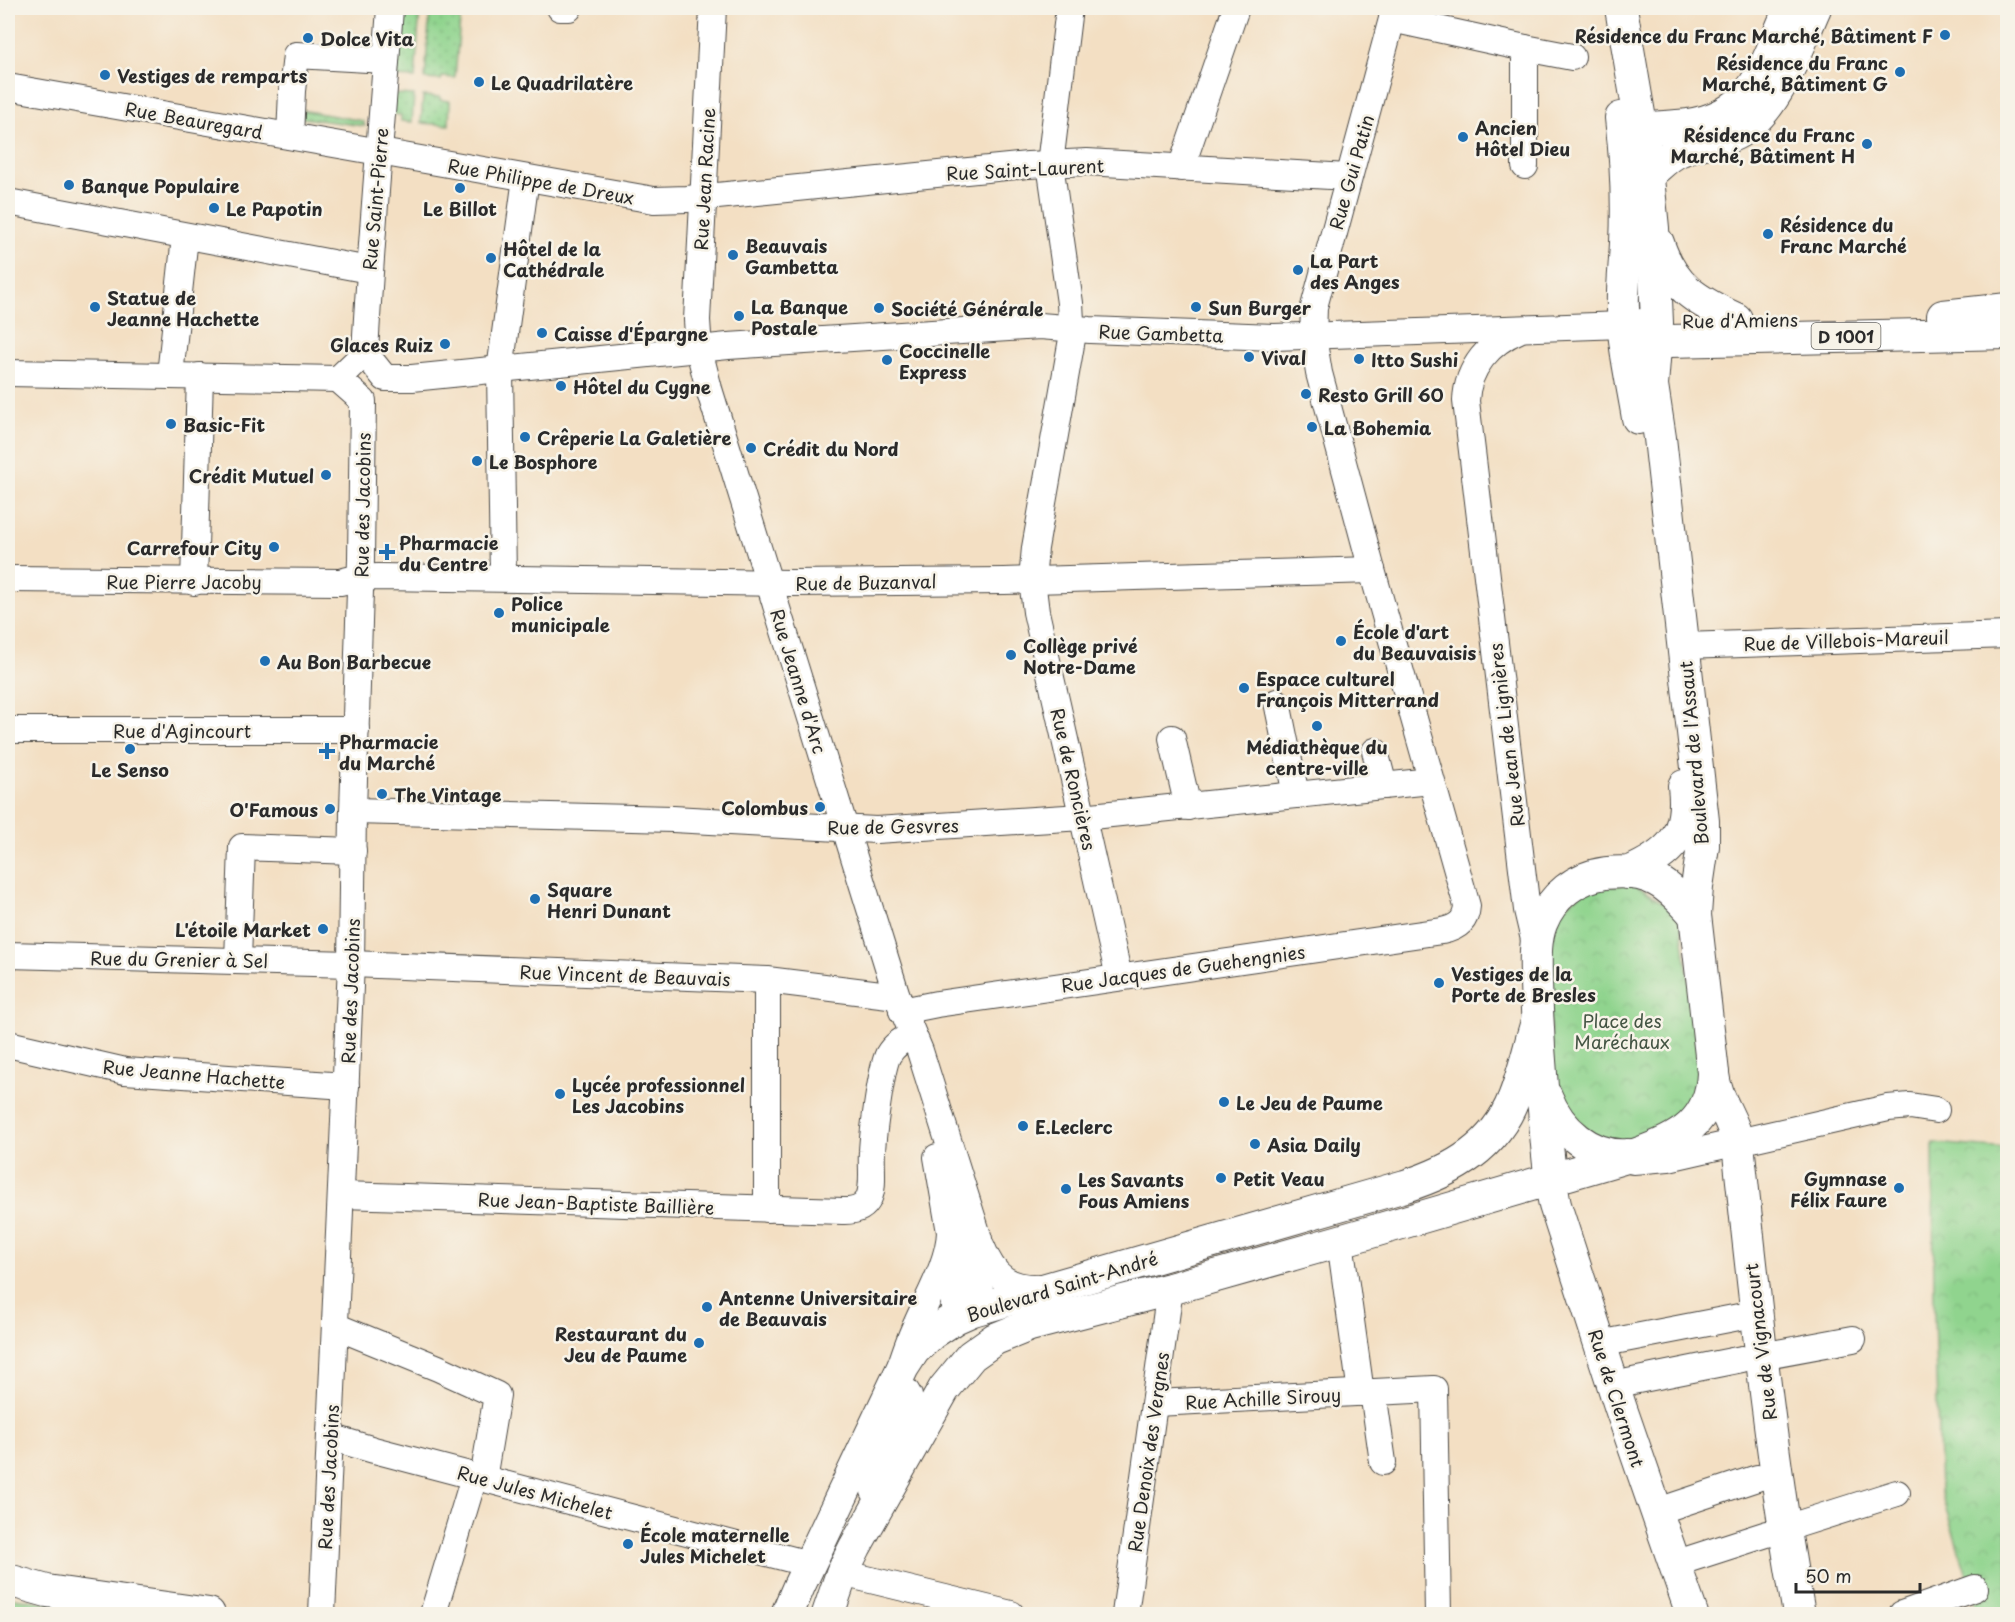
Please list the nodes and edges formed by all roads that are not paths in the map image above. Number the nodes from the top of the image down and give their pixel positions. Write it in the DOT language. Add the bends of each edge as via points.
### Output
graph roads {
  1 [pos="390,8"];
  2 [pos="560,8"];
  3 [pos="569,8"];
  4 [pos="713,8"];
  5 [pos="1069,8"];
  6 [pos="1236,8"];
  7 [pos="1606,8"];
  8 [pos="1621,8"];
  9 [pos="1790,8"];
  10 [pos="1815,8"];
  11 [pos="1394,13"];
  12 [pos="1525,48"];
  13 [pos="1572,57"];
  14 [pos="386,60"];
  15 [pos="8,87"];
  16 [pos="1632,134"];
  17 [pos="291,136"];
  18 [pos="380,152"];
  19 [pos="1050,164"];
  20 [pos="1525,166"];
  21 [pos="1181,168"];
  22 [pos="1348,177"];
  23 [pos="526,178"];
  24 [pos="1637,181"];
  25 [pos="703,198"];
  26 [pos="8,202"];
  27 [pos="1653,228"];
  28 [pos="185,237"];
  29 [pos="369,270"];
  30 [pos="2007,309"];
  31 [pos="1930,317"];
  32 [pos="2007,318"];
  33 [pos="1736,320"];
  34 [pos="1072,328"];
  35 [pos="1519,330"];
  36 [pos="1653,330"];
  37 [pos="2007,333"];
  38 [pos="1313,337"];
  39 [pos="699,350"];
  40 [pos="365,353"];
  41 [pos="500,370"];
  42 [pos="8,373"];
  43 [pos="170,375"];
  44 [pos="200,376"];
  45 [pos="385,378"];
  46 [pos="338,379"];
  47 [pos="363,401"];
  48 [pos="1372,570"];
  49 [pos="361,577"];
  50 [pos="8,579"];
  51 [pos="503,579"];
  52 [pos="1032,580"];
  53 [pos="194,582"];
  54 [pos="768,583"];
  55 [pos="2007,635"];
  56 [pos="1684,646"];
  57 [pos="1276,702"];
  58 [pos="8,730"];
  59 [pos="356,730"];
  60 [pos="1172,738"];
  61 [pos="1375,751"];
  62 [pos="1431,782"];
  63 [pos="1384,786"];
  64 [pos="1296,795"];
  65 [pos="1188,807"];
  66 [pos="353,811"];
  67 [pos="1082,817"];
  68 [pos="845,829"];
  69 [pos="353,851"];
  70 [pos="1628,873"];
  71 [pos="1695,915"];
  72 [pos="1462,922"];
  73 [pos="1536,948"];
  74 [pos="8,954"];
  75 [pos="238,960"];
  76 [pos="351,964"];
  77 [pos="1119,977"];
  78 [pos="767,980"];
  79 [pos="900,1003"];
  80 [pos="1537,1022"];
  81 [pos="910,1037"];
  82 [pos="8,1044"];
  83 [pos="1713,1073"];
  84 [pos="346,1086"];
  85 [pos="1542,1087"];
  86 [pos="1936,1110"];
  87 [pos="1738,1144"];
  88 [pos="937,1157"];
  89 [pos="1623,1158"];
  90 [pos="1550,1180"];
  91 [pos="342,1196"];
  92 [pos="767,1209"];
  93 [pos="979,1239"];
  94 [pos="1340,1241"];
  95 [pos="1067,1284"];
  96 [pos="1170,1289"];
  97 [pos="1739,1317"];
  98 [pos="964,1320"];
  99 [pos="335,1326"];
  100 [pos="995,1339"];
  101 [pos="1853,1339"];
  102 [pos="1599,1344"];
  103 [pos="1752,1357"];
  104 [pos="895,1383"];
  105 [pos="1613,1385"];
  106 [pos="1367,1393"];
  107 [pos="1156,1403"];
  108 [pos="330,1437"];
  109 [pos="1383,1462"];
  110 [pos="895,1473"];
  111 [pos="479,1478"];
  112 [pos="1757,1478"];
  113 [pos="1897,1493"];
  114 [pos="1655,1512"];
  115 [pos="1775,1532"];
  116 [pos="848,1560"];
  117 [pos="1674,1564"];
  118 [pos="804,1575"];
  119 [pos="8,1580"];
  120 [pos="1976,1588"];
  121 [pos="8,1591"];
  122 [pos="47,1591"];
  123 [pos="952,1608"];
  124 [pos="209,1614"];
  125 [pos="322,1614"];
  126 [pos="433,1614"];
  127 [pos="780,1614"];
  128 [pos="787,1614"];
  129 [pos="828,1614"];
  130 [pos="1011,1614"];
  131 [pos="1125,1614"];
  132 [pos="1438,1614"];
  133 [pos="1692,1614"];
  134 [pos="1799,1614"];
  135 [pos="1902,1614"];
  1 -- 14 [label="street, Rue Saint-Pierre"];
  2 -- 3 [label="street"];
  4 -- 25 [label="street, Rue Jean Racine"];
  5 -- 19 [label="street, Rue de Roncières"];
  6 -- 21 [label="street"];
  7 -- 16 [label="main road"];
  8 -- 16 [label="main road"];
  9 -- 16 [label="main road" via="1757,82 1739,105 1703,123"];
  10 -- 24 [label="main road" via="1774,97 1762,114 1726,138 1675,153"];
  11 -- 12 [label="street"];
  11 -- 22 [label="street, Rue Gui Patin"];
  12 -- 13 [label="street"];
  12 -- 20 [label="street"];
  14 -- 17 [label="street" via="296,55"];
  14 -- 18 [label="street, Rue Saint-Pierre"];
  15 -- 17 [label="street, Rue Beauregard"];
  16 -- 24 [label="main road"];
  17 -- 18 [label="street, Rue Beauregard"];
  18 -- 23 [label="street, Rue Philippe de Dreux"];
  18 -- 29 [label="street, Rue Saint-Pierre"];
  19 -- 21 [label="street, Rue Saint-Laurent" via="1087,162"];
  19 -- 25 [label="street, Rue Saint-Laurent"];
  19 -- 34 [label="street, Rue de Roncières"];
  21 -- 22 [label="street, Rue Saint-Laurent"];
  22 -- 38 [label="street, Rue Gui Patin" via="1314,306"];
  23 -- 25 [label="street, Rue Philippe de Dreux" via="654,200"];
  23 -- 41 [label="street"];
  24 -- 27 [label="main road"];
  24 -- 36 [label="main road" via="1627,229 1623,303"];
  25 -- 39 [label="street, Rue Jean Racine"];
  26 -- 28 [label="street"];
  27 -- 33 [label="main road" via="1672,274 1706,305"];
  27 -- 36 [label="main road"];
  28 -- 29 [label="street"];
  28 -- 43 [label="street"];
  29 -- 40 [label="street, Rue Saint-Pierre"];
  30 -- 31 [label="main road, Rue d'Amiens / D 1001"];
  31 -- 32 [label="street, Rue d'Amiens"];
  31 -- 33 [label="main road, Rue d'Amiens / D 1001"];
  33 -- 36 [label="main road, Rue d'Amiens / D 1001"];
  34 -- 38 [label="street, Rue Gambetta"];
  34 -- 39 [label="street, Rue Gambetta" via="1040,326"];
  34 -- 52 [label="street, Rue de Roncières"];
  35 -- 36 [label="street, Rue Gambetta / D 1001"];
  35 -- 38 [label="street, Rue Gambetta"];
  35 -- 73 [label="street, Rue Jean de Lignières" via="1501,339 1480,360 1467,385 1466,401 1527,910"];
  36 -- 37 [label="main road, Rue d'Amiens / D 1001"];
  36 -- 56 [label="main road, Boulevard de l'Assaut" via="1665,366 1660,438"];
  36 -- 70 [label="main road, Boulevard de l'Assaut" via="1626,352 1686,807 1675,842 1653,861"];
  38 -- 48 [label="street, Rue Gui Patin" via="1319,373"];
  39 -- 41 [label="street, Rue Gambetta"];
  39 -- 54 [label="street, Rue Jeanne d'Arc"];
  40 -- 45 [label="street"];
  40 -- 46 [label="street"];
  41 -- 45 [label="street, Rue Gambetta"];
  41 -- 51 [label="street"];
  42 -- 43 [label="street"];
  43 -- 44 [label="street"];
  44 -- 46 [label="street"];
  44 -- 53 [label="street"];
  45 -- 47 [label="street"];
  46 -- 47 [label="street"];
  47 -- 49 [label="street, Rue des Jacobins"];
  48 -- 52 [label="street, Rue de Buzanval"];
  48 -- 62 [label="street, Rue Gui Patin"];
  49 -- 51 [label="street, Rue de Buzanval"];
  49 -- 53 [label="street, Rue Pierre Jacoby" via="340,582"];
  49 -- 59 [label="street, Rue des Jacobins"];
  50 -- 53 [label="street, Rue Pierre Jacoby"];
  51 -- 54 [label="street, Rue de Buzanval"];
  52 -- 54 [label="street, Rue de Buzanval"];
  52 -- 67 [label="street, Rue de Roncières"];
  54 -- 68 [label="street, Rue Jeanne d'Arc"];
  55 -- 56 [label="street, Rue de Villebois-Mareuil"];
  56 -- 71 [label="main road, Boulevard de l'Assaut" via="1704,835"];
  57 -- 64 [label="street"];
  58 -- 59 [label="street, Rue d'Agincourt"];
  59 -- 66 [label="street, Rue des Jacobins"];
  60 -- 65 [label="street"];
  61 -- 63 [label="street"];
  62 -- 63 [label="street, Rue de Gesvres"];
  62 -- 72 [label="street, Rue Gui Patin" via="1467,906"];
  63 -- 64 [label="street, Rue de Gesvres"];
  64 -- 65 [label="street, Rue de Gesvres"];
  65 -- 67 [label="street, Rue de Gesvres"];
  66 -- 68 [label="street, Rue de Gesvres" via="673,819"];
  66 -- 69 [label="street, Rue des Jacobins"];
  67 -- 68 [label="street, Rue de Gesvres"];
  67 -- 77 [label="street, Rue de Roncières"];
  68 -- 79 [label="street, Rue Jeanne d'Arc"];
  69 -- 75 [label="street" via="242,847"];
  69 -- 76 [label="street, Rue des Jacobins"];
  70 -- 71 [label="main road" via="1667,886"];
  70 -- 73 [label="main road" via="1591,876 1568,888 1548,909"];
  71 -- 83 [label="main road, Boulevard de l'Assaut"];
  72 -- 77 [label="street, Rue Jacques de Guehengnies" via="1442,931"];
  73 -- 80 [label="main road"];
  74 -- 75 [label="street, Rue du Grenier à Sel"];
  75 -- 76 [label="street, Rue du Grenier à Sel"];
  76 -- 78 [label="street, Rue Vincent de Beauvais"];
  76 -- 84 [label="street, Rue des Jacobins"];
  77 -- 79 [label="street, Rue Jacques de Guehengnies" via="937,1004"];
  78 -- 79 [label="street, Rue Vincent de Beauvais"];
  78 -- 92 [label="street"];
  79 -- 81 [label="street, Rue Jeanne d'Arc"];
  80 -- 85 [label="main road, Rue de Clermont"];
  80 -- 95 [label="main road, Boulevard Saint-André" via="1504,1118 1464,1161 1422,1180"];
  81 -- 88 [label="street, Rue Jeanne d'Arc" via="913,1068"];
  81 -- 92 [label="street, Rue Jean-Baptiste Baillière" via="890,1053 884,1066 872,1145 871,1193 861,1207 850,1211"];
  81 -- 93 [label="street, Rue Jeanne d'Arc" via="922,1057"];
  82 -- 84 [label="street, Rue Jeanne Hachette" via="125,1071"];
  83 -- 87 [label="main road, Rue de Vignacourt" via="1716,1092 1732,1122"];
  83 -- 89 [label="main road, Boulevard de l'Assaut" via="1709,1099 1695,1122 1672,1140"];
  84 -- 91 [label="street, Rue des Jacobins"];
  85 -- 89 [label="main road" via="1556,1118 1578,1140 1603,1154"];
  85 -- 90 [label="main road, Rue de Clermont"];
  86 -- 87 [label="street" via="1888,1108"];
  87 -- 89 [label="street" via="1668,1158"];
  87 -- 103 [label="main road, Rue de Vignacourt"];
  88 -- 98 [label="street, Rue Jeanne d'Arc" via="962,1244 954,1296"];
  88 -- 104 [label="street" via="950,1241"];
  89 -- 90 [label="main road, Boulevard de l'Assaut"];
  90 -- 94 [label="main road, Boulevard Saint-André"];
  90 -- 102 [label="main road, Rue de Clermont"];
  91 -- 92 [label="street, Rue Jean-Baptiste Baillière"];
  91 -- 99 [label="street, Rue des Jacobins"];
  93 -- 95 [label="street" via="992,1267 1010,1283 1031,1287"];
  93 -- 98 [label="street, Rue Jeanne d'Arc" via="982,1267 978,1294"];
  94 -- 96 [label="main road, Boulevard Saint-André"];
  94 -- 106 [label="street, Rue Achille Sirouy"];
  95 -- 98 [label="main road, Boulevard Saint-André"];
  96 -- 100 [label="main road, Boulevard Saint-André" via="1030,1325"];
  96 -- 107 [label="street, Rue Denoix des Vergnes"];
  97 -- 102 [label="street"];
  98 -- 100 [label="main road" via="971,1337"];
  98 -- 104 [label="main road, Boulevard Saint-André" via="921,1343"];
  98 -- 110 [label="main road" via="916,1417"];
  99 -- 108 [label="street, Rue des Jacobins"];
  99 -- 111 [label="street" via="497,1395"];
  100 -- 110 [label="main road, Boulevard Saint-André" via="971,1356 951,1380"];
  101 -- 103 [label="street"];
  102 -- 105 [label="main road, Rue de Clermont"];
  103 -- 105 [label="street"];
  103 -- 115 [label="main road, Rue de Vignacourt"];
  104 -- 116 [label="street" via="909,1396 910,1409 880,1473"];
  104 -- 118 [label="main road, Boulevard Saint-André"];
  105 -- 114 [label="main road, Rue de Clermont"];
  106 -- 107 [label="street, Rue Achille Sirouy"];
  106 -- 109 [label="street"];
  106 -- 132 [label="street" via="1434,1389"];
  107 -- 131 [label="street, Rue Denoix des Vergnes"];
  108 -- 111 [label="street, Rue Jules Michelet"];
  108 -- 125 [label="street, Rue des Jacobins"];
  110 -- 116 [label="main road, Boulevard Saint-André"];
  111 -- 118 [label="street, Rue Jules Michelet"];
  111 -- 126 [label="street"];
  112 -- 114 [label="street"];
  113 -- 115 [label="street"];
  114 -- 117 [label="main road, Rue de Clermont"];
  115 -- 117 [label="street"];
  115 -- 134 [label="main road, Rue de Vignacourt"];
  116 -- 118 [label="main road"];
  116 -- 123 [label="street"];
  116 -- 129 [label="main road, Boulevard Saint-André"];
  117 -- 133 [label="main road, Rue de Clermont"];
  118 -- 127 [label="main road"];
  118 -- 128 [label="main road, Boulevard Saint-André"];
  119 -- 122 [label="main road"];
  120 -- 135 [label="street"];
  121 -- 122 [label="main road"];
  122 -- 124 [label="main road"];
  123 -- 130 [label="street"];
}
